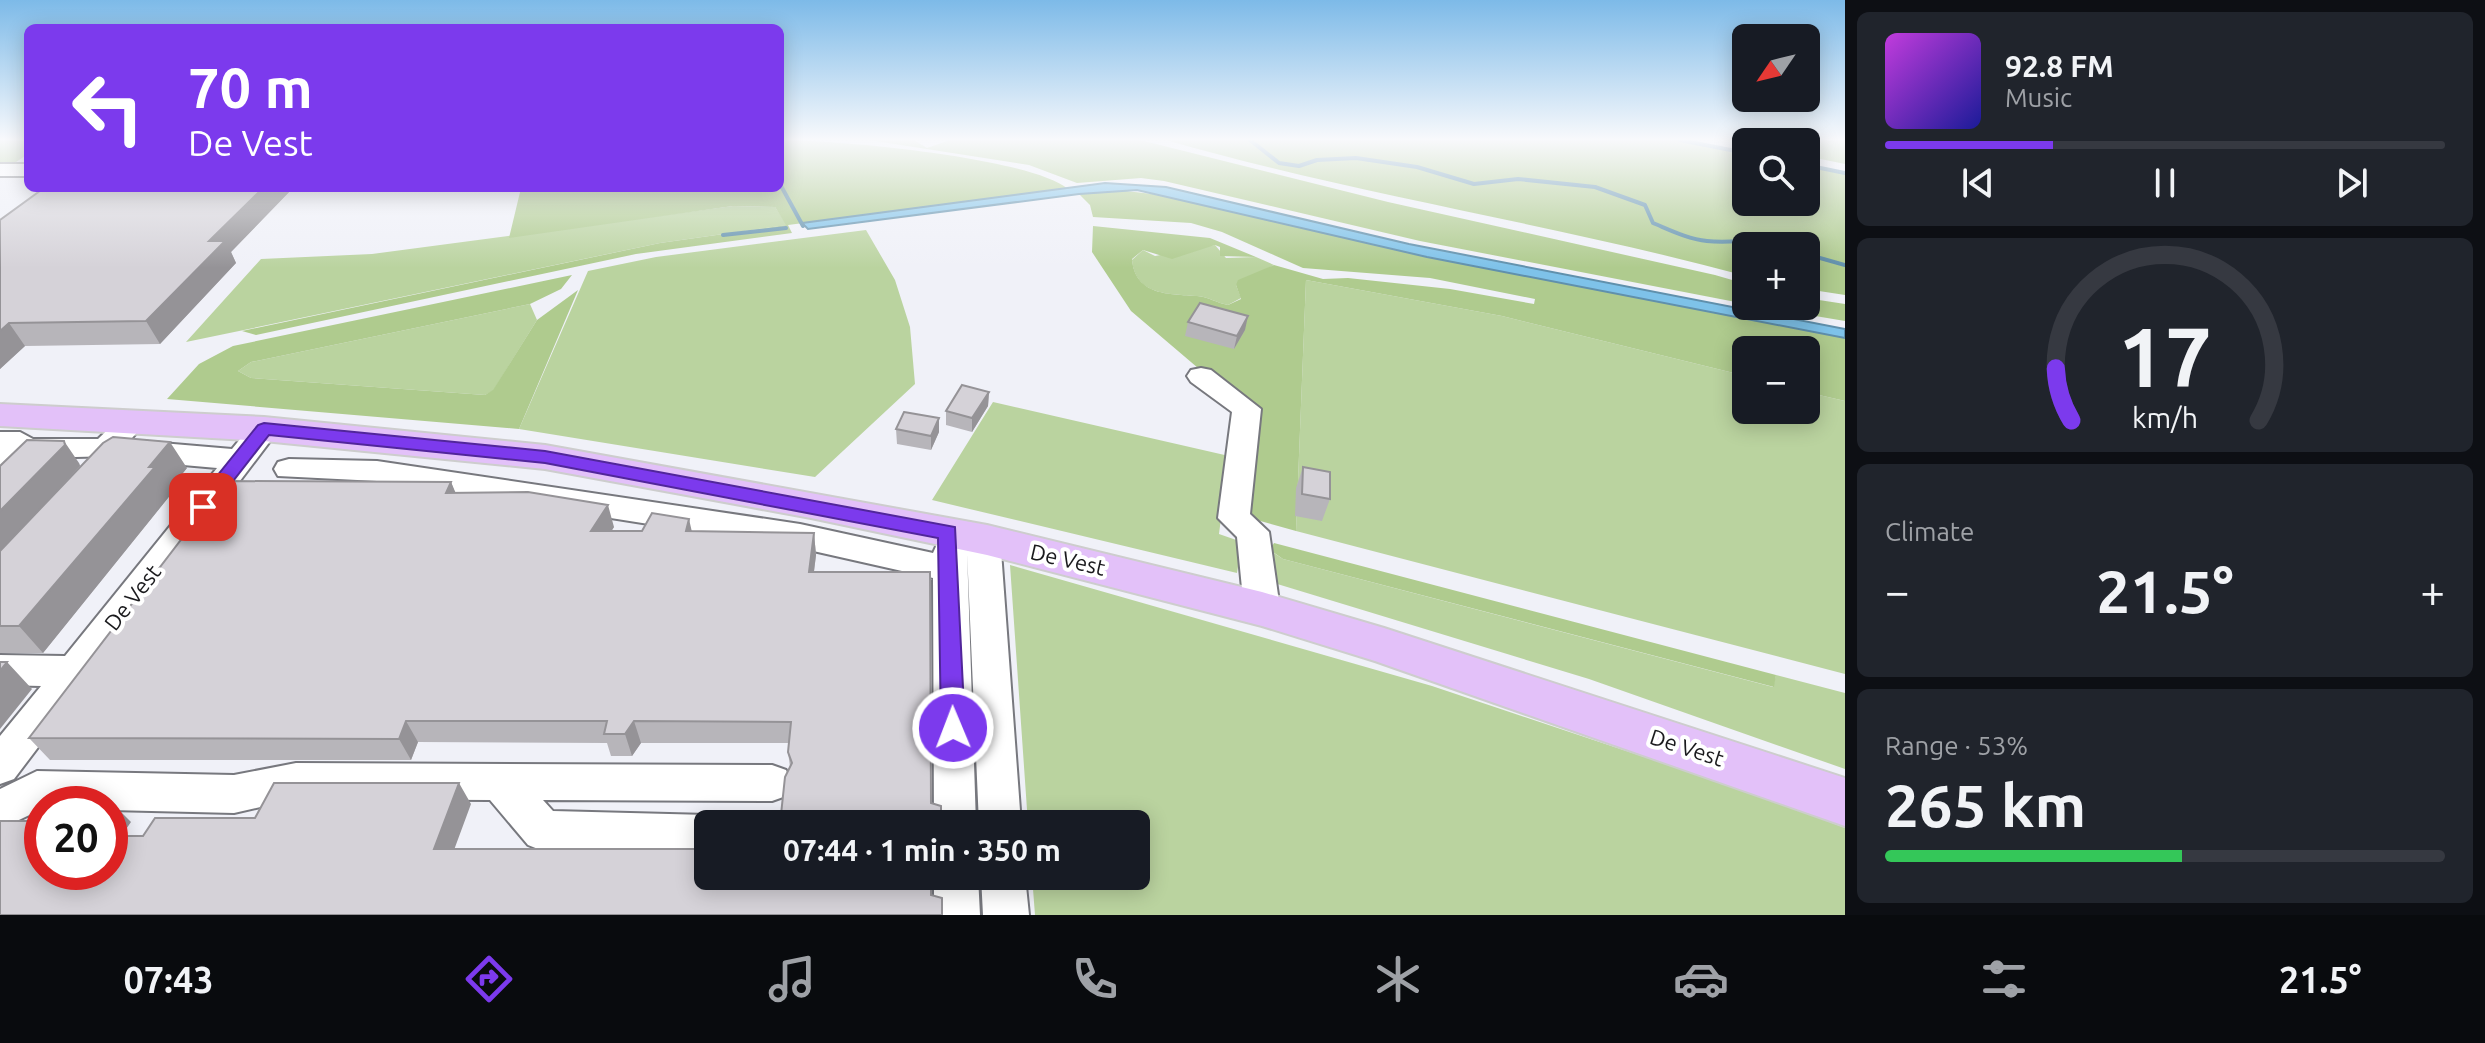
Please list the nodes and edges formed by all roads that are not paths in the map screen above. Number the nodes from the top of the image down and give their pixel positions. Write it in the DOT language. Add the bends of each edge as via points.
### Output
graph roads {
  1 [pos="1201,376"];
  2 [pos="0,415"];
  3 [pos="67,417"];
  4 [pos="144,431"];
  5 [pos="0,441"];
  6 [pos="252,444"];
  7 [pos="35,448"];
  8 [pos="381,456"];
  9 [pos="0,460"];
  10 [pos="289,469"];
  11 [pos="0,482"];
  12 [pos="87,483"];
  13 [pos="962,547"];
  14 [pos="1262,609"];
  15 [pos="0,670"];
  16 [pos="74,671"];
  17 [pos="0,766"];
  18 [pos="500,782"];
  19 [pos="772,783"];
  20 [pos="1845,802"];
  21 [pos="0,810"];
  22 [pos="955,810"];
  23 [pos="999,810"];
  24 [pos="694,835"];
  25 [pos="956,890"];
  26 [pos="1004,890"];
  27 [pos="957,915"];
  28 [pos="1006,915"];
  1 -- 14 [label="street" via="1247,409 1234,518 1253,532"];
  2 -- 3 [label="main road, De Vest"];
  3 -- 4 [label="main road, De Vest"];
  3 -- 7 [label="street"];
  4 -- 6 [label="main road, De Vest"];
  4 -- 7 [label="street" via="105,449"];
  4 -- 12 [label="street"];
  5 -- 9 [label="street" via="20,441"];
  6 -- 8 [label="main road, De Vest"];
  6 -- 16 [label="street, De Vest"];
  7 -- 11 [label="street"];
  8 -- 10 [label="street"];
  8 -- 13 [label="main road, De Vest" via="468,467 559,459 837,527"];
  13 -- 14 [label="main road, De Vest"];
  13 -- 22 [label="street"];
  13 -- 23 [label="street" via="984,551"];
  14 -- 20 [label="main road, De Vest"];
  15 -- 16 [label="street"];
  16 -- 17 [label="street, De Vest"];
  18 -- 19 [label="street"];
  18 -- 21 [label="street" via="296,781 234,794 37,790"];
  18 -- 24 [label="street" via="543,831"];
  25 -- 27 [label="street"];
  26 -- 28 [label="street"];
}
